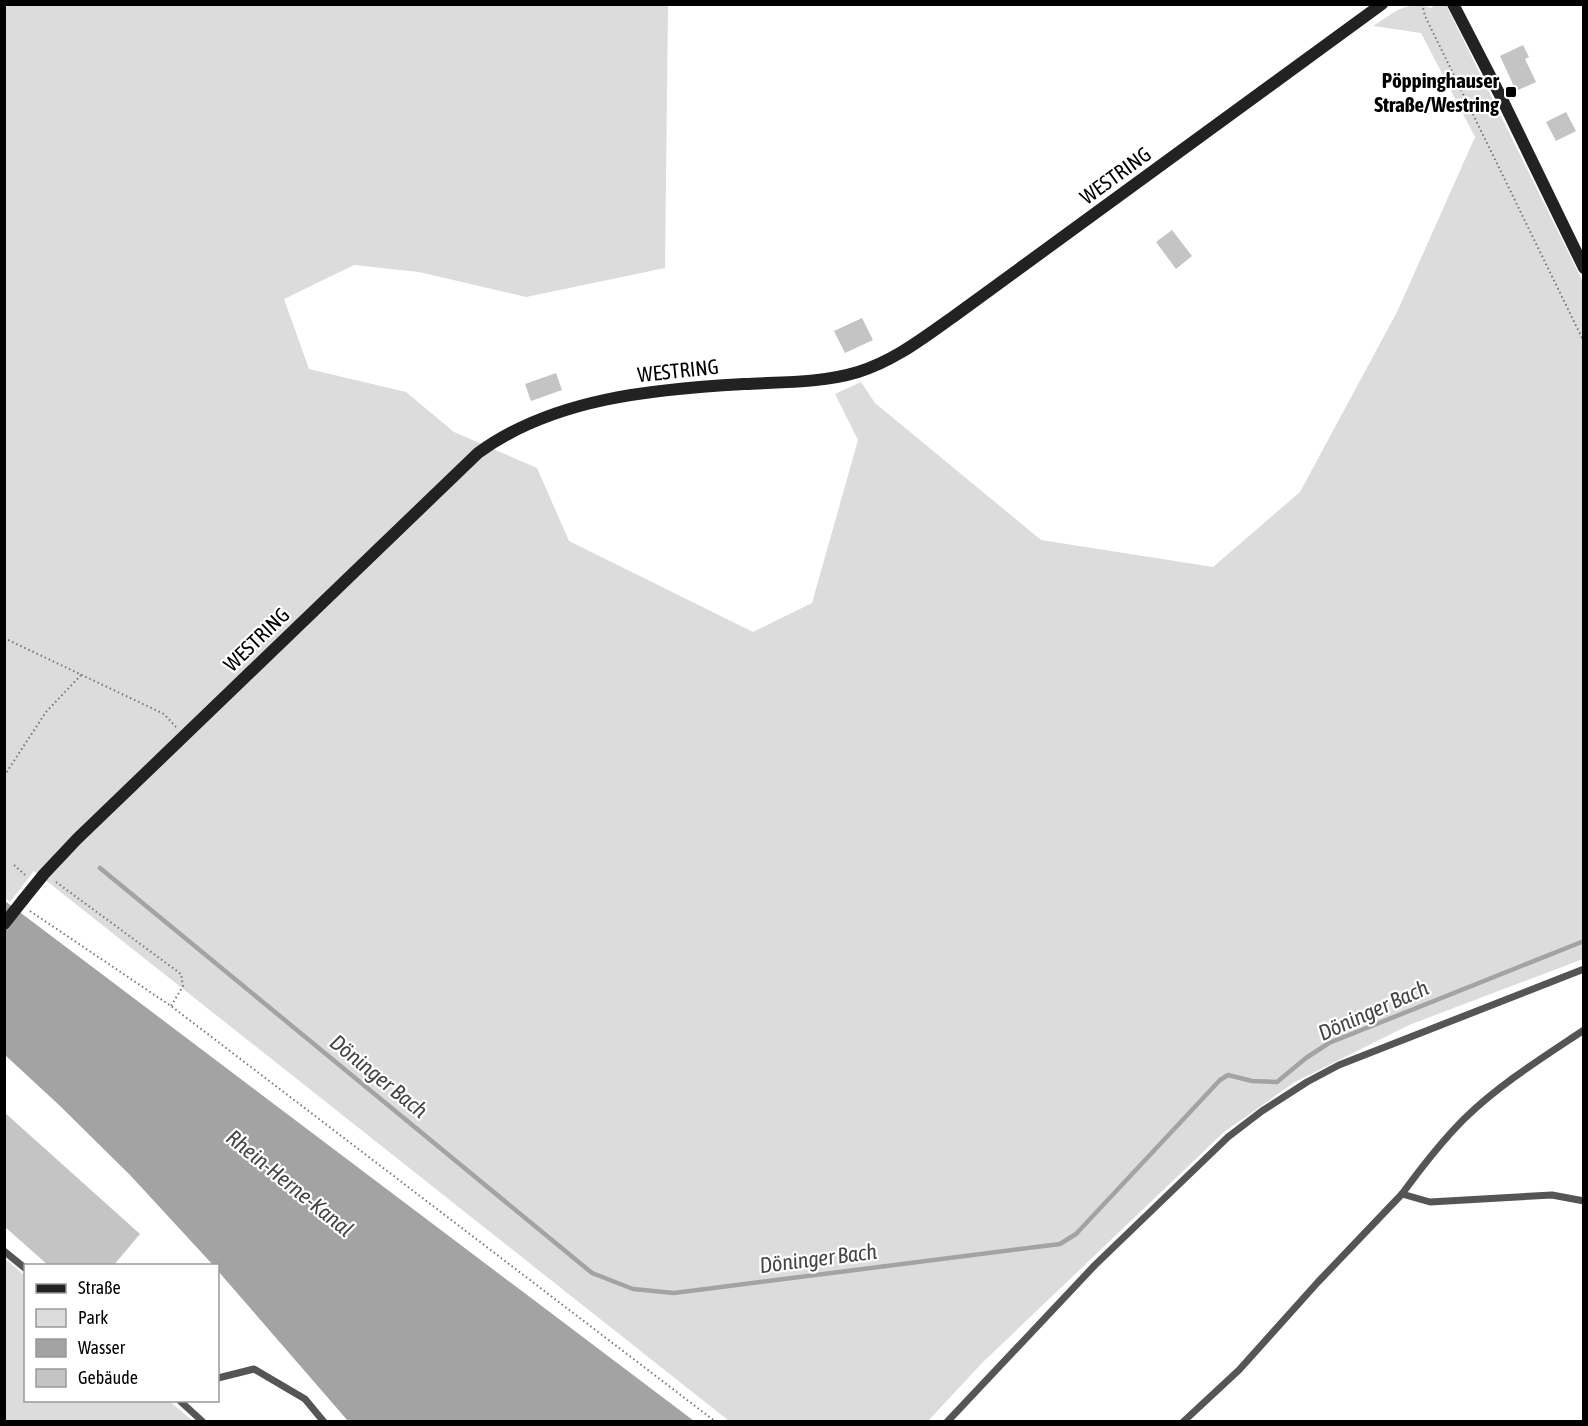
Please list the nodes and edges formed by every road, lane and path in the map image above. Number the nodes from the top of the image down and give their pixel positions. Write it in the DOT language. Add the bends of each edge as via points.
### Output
graph roads {
  1 [pos="1382,4"];
  2 [pos="1422,4"];
  3 [pos="1453,4"];
  4 [pos="1584,268"];
  5 [pos="1584,342"];
  6 [pos="4,638"];
  7 [pos="82,674"];
  8 [pos="184,736"];
  9 [pos="4,776"];
  10 [pos="14,865"];
  11 [pos="44,874"];
  12 [pos="27,876"];
  13 [pos="24,904"];
  14 [pos="4,924"];
  15 [pos="1584,969"];
  16 [pos="171,1006"];
  17 [pos="1584,1030"];
  18 [pos="1402,1194"];
  19 [pos="1584,1201"];
  20 [pos="4,1251"];
  21 [pos="24,1267"];
  22 [pos="219,1378"];
  23 [pos="180,1402"];
  24 [pos="203,1422"];
  25 [pos="324,1422"];
  26 [pos="716,1422"];
  27 [pos="947,1422"];
  28 [pos="1183,1422"];
  1 -- 8 [label="main road, WESTRING" via="953,317 876,366 820,378 636,394 576,407 499,438 478,453"];
  2 -- 5 [label="path"];
  3 -- 4 [label="main road"];
  6 -- 7 [label="path"];
  7 -- 8 [label="path" via="164,714"];
  7 -- 9 [label="path" via="46,712"];
  8 -- 11 [label="main road, WESTRING"];
  10 -- 12 [label="path"];
  11 -- 13 [label="main road, WESTRING"];
  11 -- 16 [label="path" via="181,974 183,986"];
  13 -- 14 [label="main road, WESTRING, bridge"];
  13 -- 16 [label="path"];
  15 -- 27 [label="lane" via="1339,1065 1262,1111 1228,1137 1095,1265"];
  16 -- 26 [label="path"];
  17 -- 18 [label="lane" via="1498,1090 1464,1119"];
  18 -- 19 [label="lane" via="1430,1202 1552,1195"];
  18 -- 28 [label="lane" via="1239,1370"];
  20 -- 21 [label="lane"];
  22 -- 25 [label="lane" via="254,1369 305,1399"];
  23 -- 24 [label="lane"];
}
